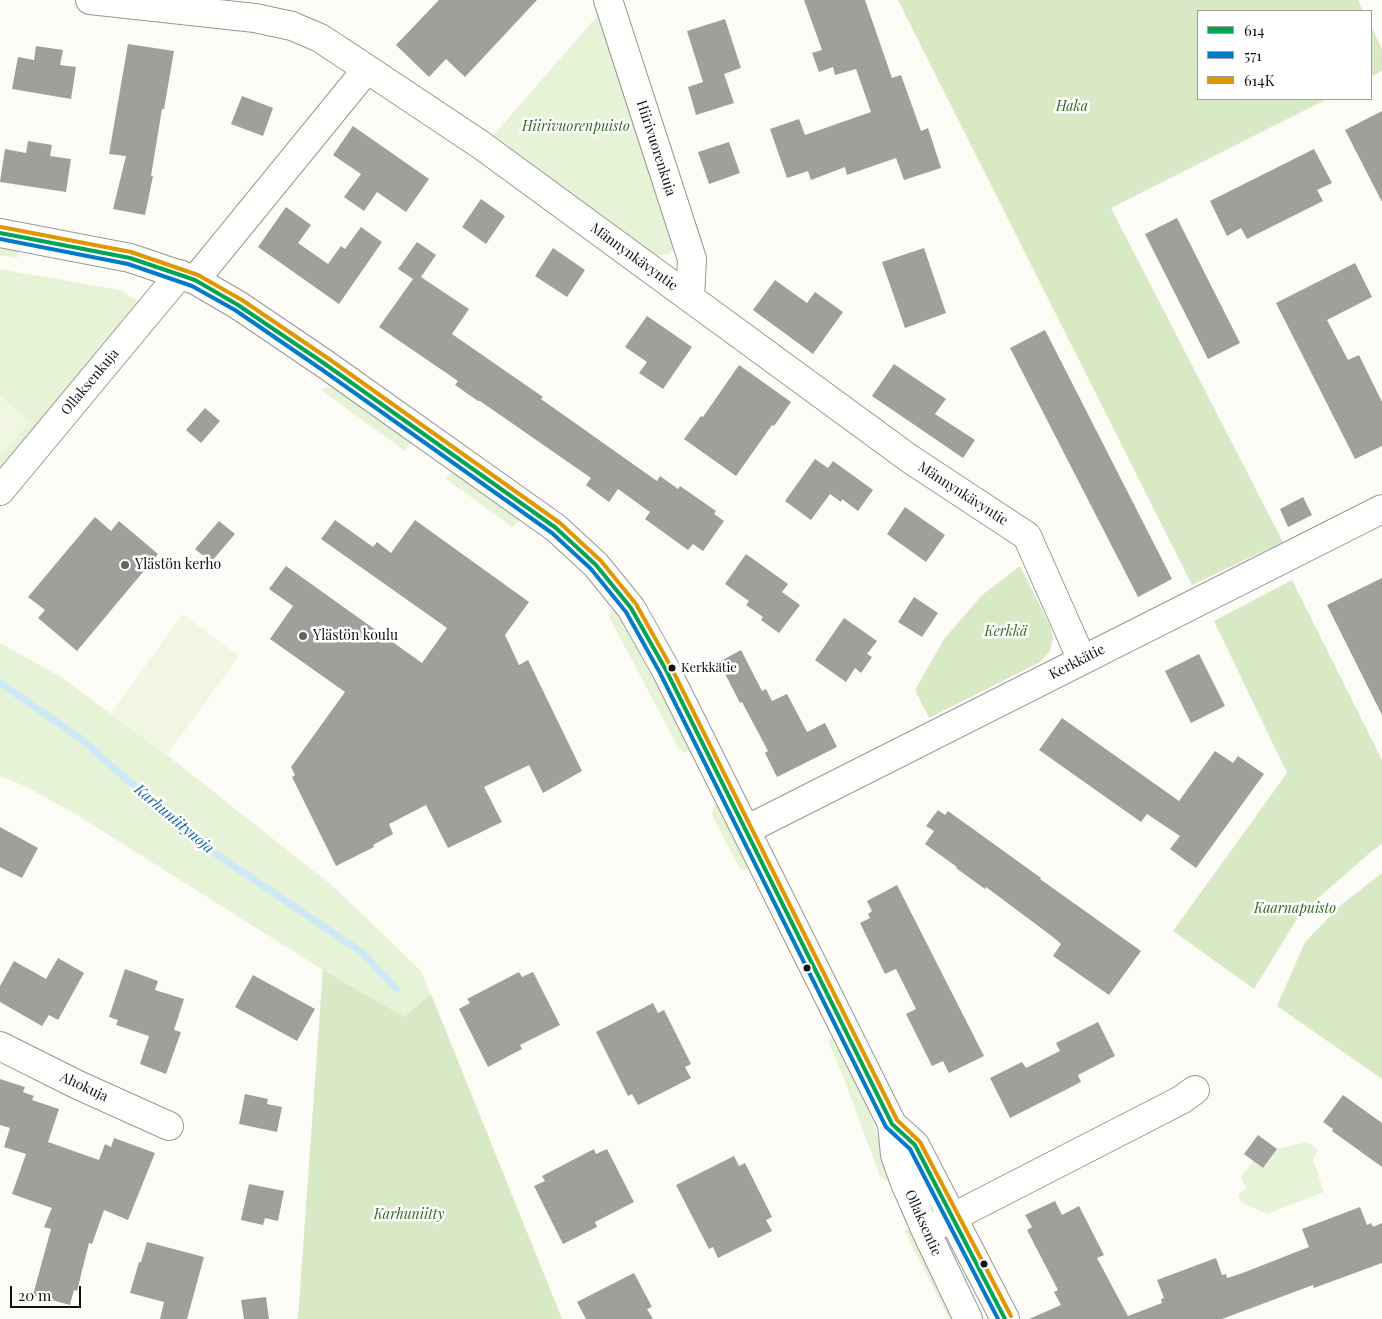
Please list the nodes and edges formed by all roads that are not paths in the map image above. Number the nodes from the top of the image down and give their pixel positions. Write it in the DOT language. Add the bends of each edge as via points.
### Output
graph roads {
  1 [pos="90,0"];
  2 [pos="608,0"];
  3 [pos="367,69"];
  4 [pos="0,233"];
  5 [pos="188,277"];
  6 [pos="690,298"];
  7 [pos="0,491"];
  8 [pos="1382,509"];
  9 [pos="1082,660"];
  10 [pos="746,830"];
  11 [pos="0,1046"];
  12 [pos="1195,1090"];
  13 [pos="892,1124"];
  14 [pos="169,1126"];
  15 [pos="953,1218"];
  16 [pos="926,1231"];
  17 [pos="968,1319"];
  18 [pos="1005,1319"];
  1 -- 3 [label="street, Männynkävyntie" via="255,18 292,26 320,38"];
  2 -- 6 [label="street, Hiirivuorenkuja" via="692,259"];
  3 -- 5 [label="street, Ollaksenkuja"];
  3 -- 6 [label="street, Männynkävyntie" via="482,145"];
  4 -- 5 [label="street, Ollaksentie" via="130,258"];
  5 -- 7 [label="street, Ollaksenkuja"];
  5 -- 10 [label="street, Ollaksentie" via="238,305 325,364 556,528 596,565 631,608 666,670"];
  6 -- 9 [label="street, Männynkävyntie" via="910,459 1027,536"];
  8 -- 9 [label="street, Kerkkätie"];
  9 -- 10 [label="street, Kerkkätie"];
  10 -- 13 [label="street, Ollaksentie"];
  11 -- 14 [label="street, Ahokuja" via="78,1086"];
  12 -- 15 [label="street" via="1182,1100"];
  13 -- 15 [label="street, Ollaksentie" via="915,1145"];
  13 -- 16 [label="street, Ollaksentie" via="895,1155"];
  15 -- 16 [label="street"];
  15 -- 18 [label="street, Ollaksentie"];
  16 -- 17 [label="street, Ollaksentie"];
}
